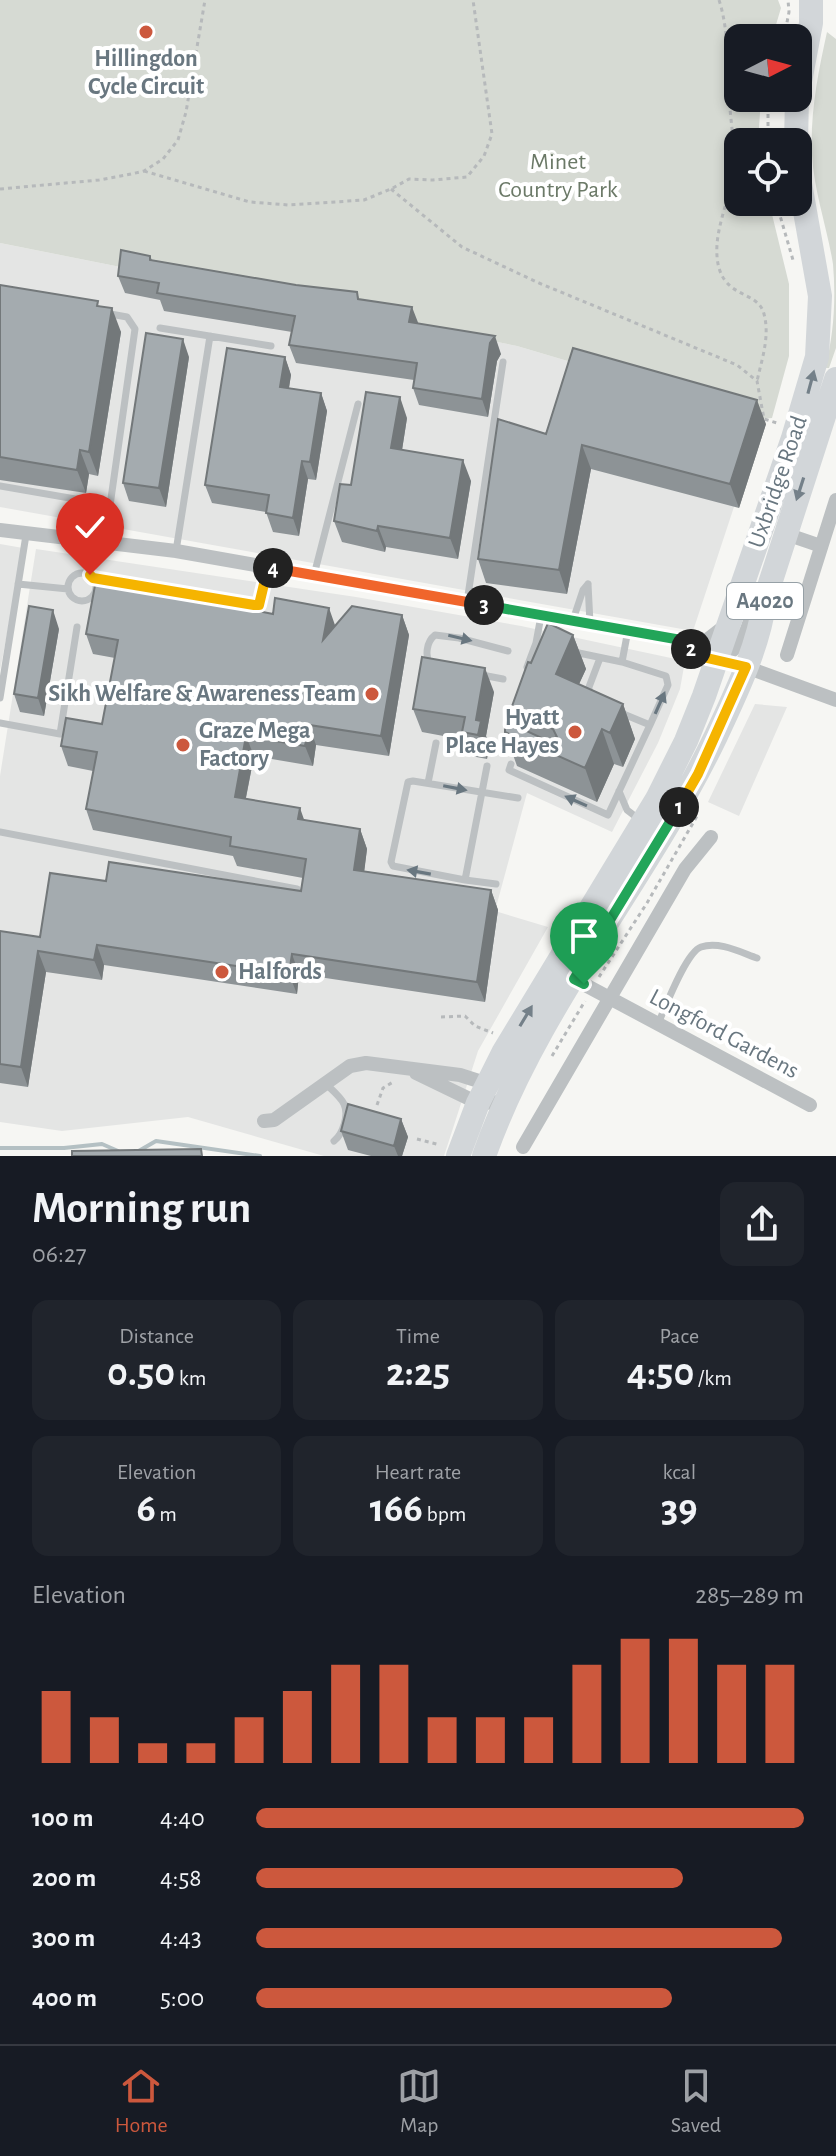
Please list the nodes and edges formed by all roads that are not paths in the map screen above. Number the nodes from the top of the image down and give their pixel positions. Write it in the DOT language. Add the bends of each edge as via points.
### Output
graph roads {
  1 [pos="811,0"];
  2 [pos="811,24"];
  3 [pos="806,216"];
  4 [pos="98,312"];
  5 [pos="160,328"];
  6 [pos="210,336"];
  7 [pos="271,346"];
  8 [pos="503,362"];
  9 [pos="836,379"];
  10 [pos="358,404"];
  11 [pos="0,486"];
  12 [pos="836,500"];
  13 [pos="110,505"];
  14 [pos="0,530"];
  15 [pos="786,534"];
  16 [pos="26,535"];
  17 [pos="105,544"];
  18 [pos="821,546"];
  19 [pos="176,551"];
  20 [pos="268,567"];
  21 [pos="314,575"];
  22 [pos="93,578"];
  23 [pos="18,584"];
  24 [pos="68,589"];
  25 [pos="765,599"];
  26 [pos="467,602"];
  27 [pos="541,615"];
  28 [pos="732,615"];
  29 [pos="573,620"];
  30 [pos="590,623"];
  31 [pos="77,627"];
  32 [pos="628,630"];
  33 [pos="681,640"];
  34 [pos="536,643"];
  35 [pos="563,649"];
  36 [pos="508,651"];
  37 [pos="787,655"];
  38 [pos="600,658"];
  39 [pos="546,661"];
  40 [pos="715,661"];
  41 [pos="622,662"];
  42 [pos="746,667"];
  43 [pos="444,669"];
  44 [pos="526,670"];
  45 [pos="475,674"];
  46 [pos="503,679"];
  47 [pos="0,698"];
  48 [pos="836,700"];
  49 [pos="593,701"];
  50 [pos="618,711"];
  51 [pos="0,723"];
  52 [pos="650,725"];
  53 [pos="436,743"];
  54 [pos="511,764"];
  55 [pos="487,766"];
  56 [pos="428,783"];
  57 [pos="619,791"];
  58 [pos="482,794"];
  59 [pos="518,798"];
  60 [pos="643,822"];
  61 [pos="0,832"];
  62 [pos="711,837"];
  63 [pos="465,880"];
  64 [pos="496,884"];
  65 [pos="297,889"];
  66 [pos="757,958"];
  67 [pos="574,979"];
  68 [pos="609,997"];
  69 [pos="658,1024"];
  70 [pos="404,1074"];
  71 [pos="325,1083"];
  72 [pos="490,1096"];
  73 [pos="810,1105"];
  74 [pos="264,1121"];
  75 [pos="334,1141"];
  76 [pos="523,1147"];
  77 [pos="459,1153"];
  78 [pos="484,1156"];
  1 -- 2 [label="main road"];
  28 -- 3 [label="main road, Uxbridge Road / A4020, one-way" via="808,392 819,342 820,296"];
  4 -- 13 [label="lane" via="127,317 135,329"];
  5 -- 6 [label="lane"];
  6 -- 7 [label="lane"];
  6 -- 19 [label="lane"];
  8 -- 26 [label="lane"];
  9 -- 15 [label="main road, Uxbridge Road / A4020, one-way"];
  10 -- 21 [label="lane"];
  11 -- 13 [label="lane"];
  12 -- 18 [label="street"];
  13 -- 17 [label="lane"];
  14 -- 16 [label="street"];
  15 -- 18 [label="street"];
  15 -- 25 [label="main road, Uxbridge Road / A4020"];
  16 -- 17 [label="street"];
  16 -- 23 [label="lane"];
  17 -- 19 [label="street"];
  18 -- 37 [label="street"];
  19 -- 20 [label="street"];
  20 -- 21 [label="street"];
  20 -- 22 [label="lane" via="259,605"];
  21 -- 26 [label="street"];
  22 -- 24 [label="lane" via="77,574"];
  22 -- 24 [label="lane" via="95,592 85,600 72,597"];
  23 -- 24 [label="lane"];
  23 -- 47 [label="lane"];
  25 -- 40 [label="street" via="752,613 740,645"];
  25 -- 42 [label="main road, Uxbridge Road / A4020"];
  26 -- 27 [label="street"];
  27 -- 29 [label="street"];
  27 -- 34 [label="lane"];
  28 -- 33 [label="street" via="713,637"];
  28 -- 40 [label="main road, Uxbridge Road / A4020"];
  29 -- 30 [label="street"];
  29 -- 30 [label="lane" via="588,584"];
  30 -- 32 [label="street"];
  31 -- 51 [label="lane" via="60,734"];
  32 -- 33 [label="street"];
  32 -- 41 [label="lane"];
  33 -- 40 [label="street"];
  34 -- 39 [label="lane" via="550,647"];
  34 -- 44 [label="lane"];
  35 -- 38 [label="lane"];
  43 -- 36 [label="lane, one-way" via="428,663 427,649 435,635"];
  38 -- 41 [label="lane"];
  38 -- 49 [label="lane" via="587,694"];
  40 -- 42 [label="street"];
  40 -- 60 [label="main road, Uxbridge Road / A4020" via="686,741"];
  52 -- 41 [label="lane, one-way" via="668,680"];
  42 -- 48 [label="street"];
  42 -- 67 [label="main road, Uxbridge Road / A4020" via="698,774"];
  45 -- 46 [label="lane"];
  50 -- 52 [label="lane"];
  52 -- 57 [label="lane"];
  53 -- 56 [label="lane"];
  57 -- 54 [label="lane, one-way" via="608,815 509,770"];
  55 -- 58 [label="lane"];
  56 -- 58 [label="lane, one-way"];
  63 -- 56 [label="lane, one-way" via="397,868 391,862 405,788 408,782"];
  57 -- 60 [label="lane" via="627,810"];
  58 -- 59 [label="lane"];
  58 -- 63 [label="lane"];
  72 -- 60 [label="main road, Uxbridge Road / A4020, one-way" via="503,1053"];
  61 -- 65 [label="lane"];
  62 -- 68 [label="street" via="685,869"];
  63 -- 64 [label="lane"];
  66 -- 69 [label="lane" via="723,947 696,949"];
  67 -- 68 [label="street, Longford Gardens"];
  67 -- 72 [label="main road, Uxbridge Road / A4020"];
  68 -- 69 [label="street, Longford Gardens"];
  68 -- 76 [label="street"];
  69 -- 73 [label="street, Longford Gardens"];
  70 -- 71 [label="street" via="366,1063 350,1066"];
  70 -- 72 [label="street"];
  70 -- 72 [label="street" via="460,1075"];
  71 -- 74 [label="street" via="274,1120"];
  71 -- 75 [label="lane" via="344,1104 345,1122"];
  72 -- 77 [label="main road, Uxbridge Road / A4020"];
  72 -- 78 [label="main road, Uxbridge Road / A4020"];
}
